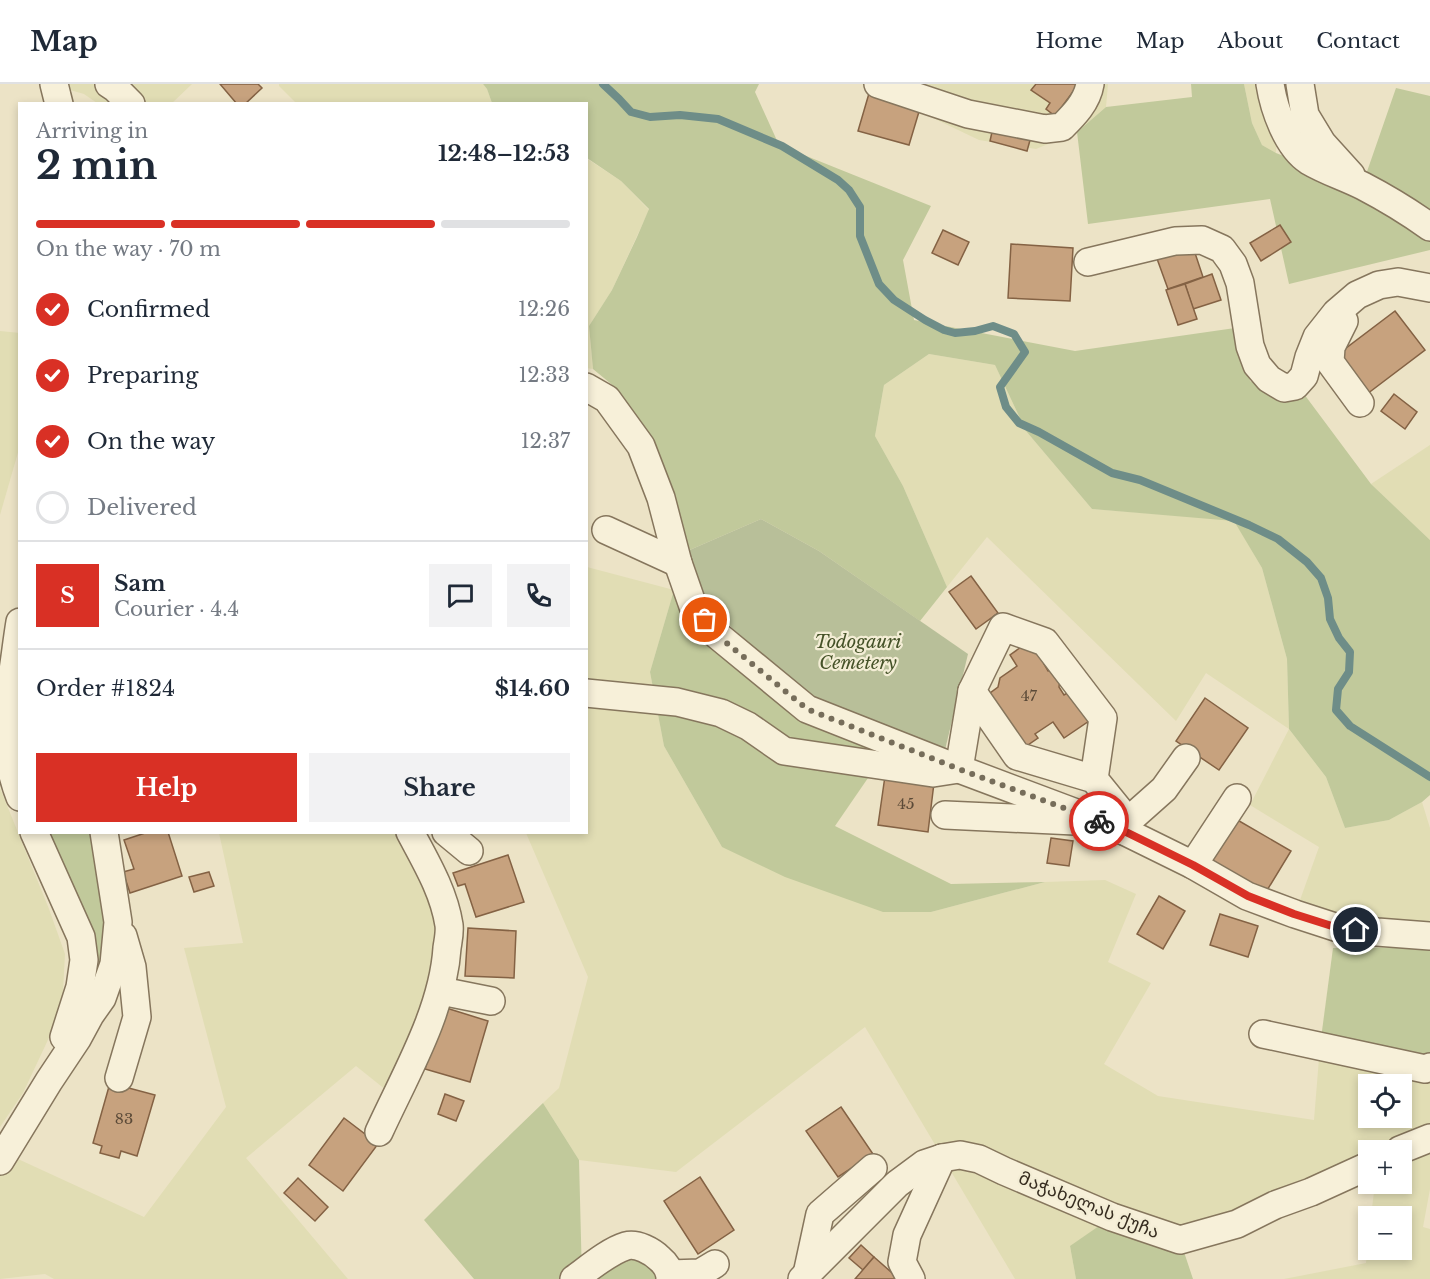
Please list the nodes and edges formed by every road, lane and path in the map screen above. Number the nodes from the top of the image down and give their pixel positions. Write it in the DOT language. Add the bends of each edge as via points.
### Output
graph roads {
  1 [pos="54,84"];
  2 [pos="109,84"];
  3 [pos="878,84"];
  4 [pos="1090,84"];
  5 [pos="1270,84"];
  6 [pos="1300,84"];
  7 [pos="58,102"];
  8 [pos="129,102"];
  9 [pos="1363,186"];
  10 [pos="1430,227"];
  11 [pos="1088,262"];
  12 [pos="1430,288"];
  13 [pos="1357,295"];
  14 [pos="588,388"];
  15 [pos="1360,403"];
  16 [pos="606,530"];
  17 [pos="678,563"];
  18 [pos="18,638"];
  19 [pos="972,691"];
  20 [pos="588,693"];
  21 [pos="1186,758"];
  22 [pos="959,769"];
  23 [pos="11,779"];
  24 [pos="1094,779"];
  25 [pos="1237,798"];
  26 [pos="945,815"];
  27 [pos="1118,825"];
  28 [pos="35,834"];
  29 [pos="104,834"];
  30 [pos="411,834"];
  31 [pos="448,834"];
  32 [pos="469,851"];
  33 [pos="1193,865"];
  34 [pos="118,922"];
  35 [pos="1430,936"];
  36 [pos="441,991"];
  37 [pos="491,1001"];
  38 [pos="1263,1034"];
  39 [pos="1430,1067"];
  40 [pos="119,1078"];
  41 [pos="49,1081"];
  42 [pos="379,1132"];
  43 [pos="1430,1138"];
  44 [pos="1412,1145"];
  45 [pos="942,1158"];
  46 [pos="0,1161"];
  47 [pos="873,1168"];
  48 [pos="1358,1171"];
  49 [pos="715,1264"];
  50 [pos="805,1276"];
  51 [pos="670,1277"];
  52 [pos="574,1279"];
  53 [pos="911,1279"];
  1 -- 7 [label="street"];
  2 -- 8 [label="street"];
  3 -- 4 [label="street" via="968,114 1045,129 1062,127 1078,110"];
  5 -- 9 [label="street" via="1291,142 1306,159"];
  6 -- 9 [label="street" via="1305,115 1322,143"];
  9 -- 10 [label="street"];
  11 -- 13 [label="street" via="1175,241 1202,240 1222,249 1240,283 1257,365 1284,388 1295,386 1304,376 1317,337"];
  12 -- 13 [label="street" via="1398,282"];
  13 -- 15 [label="street" via="1331,346 1330,362"];
  14 -- 17 [label="street" via="607,399 641,446 662,498"];
  16 -- 17 [label="street"];
  17 -- 22 [label="street" via="693,606 717,635 807,709"];
  18 -- 23 [label="street" via="7,725"];
  19 -- 22 [label="street"];
  19 -- 24 [label="street" via="1017,756"];
  19 -- 24 [label="street" via="1003,627 1045,642 1103,718"];
  20 -- 22 [label="street" via="676,702 721,713 784,751 933,773"];
  21 -- 27 [label="street" via="1164,789"];
  22 -- 27 [label="street"];
  24 -- 27 [label="street"];
  25 -- 33 [label="street"];
  26 -- 27 [label="street"];
  27 -- 33 [label="street"];
  28 -- 41 [label="street" via="81,937 84,960 80,987"];
  29 -- 34 [label="street"];
  30 -- 36 [label="street" via="441,894 449,927"];
  31 -- 32 [label="street"];
  33 -- 35 [label="street" via="1248,896 1335,927"];
  34 -- 40 [label="street" via="132,967 137,1017"];
  34 -- 41 [label="street" via="114,964 102,998"];
  36 -- 37 [label="street"];
  36 -- 42 [label="street"];
  38 -- 39 [label="street"];
  41 -- 46 [label="street"];
  43 -- 44 [label="street"];
  45 -- 48 [label="street, მაჭახელას ქუჩა" via="960,1155 979,1159 1112,1217 1180,1240 1237,1224"];
  45 -- 50 [label="street" via="924,1164 897,1184"];
  45 -- 53 [label="street" via="907,1235 902,1262"];
  47 -- 50 [label="street" via="820,1214"];
  49 -- 51 [label="street" via="700,1273"];
  51 -- 52 [label="street" via="665,1263 655,1254 639,1246 627,1246"];
}
